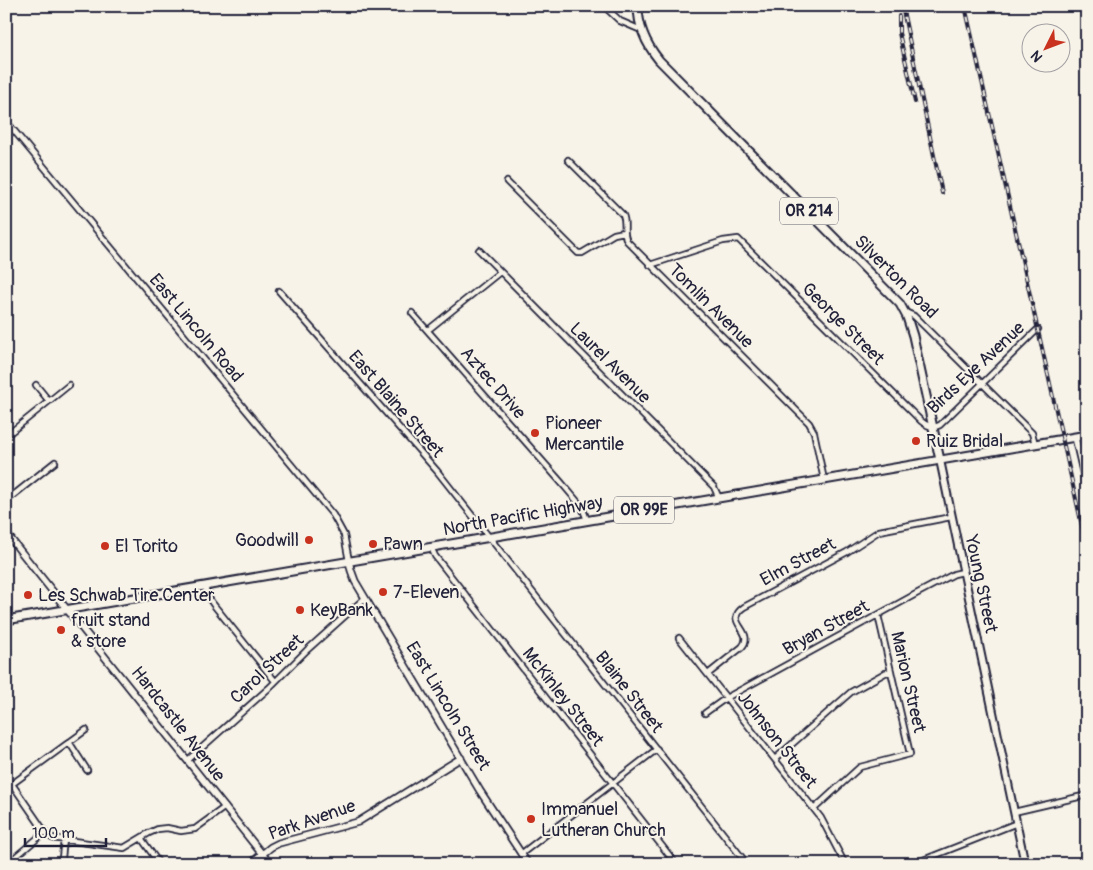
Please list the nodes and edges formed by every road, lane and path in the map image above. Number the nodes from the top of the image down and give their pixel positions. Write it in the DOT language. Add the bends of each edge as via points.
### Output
graph roads {
  1 [pos="604,6"];
  2 [pos="638,6"];
  3 [pos="641,30"];
  4 [pos="6,121"];
  5 [pos="568,160"];
  6 [pos="507,182"];
  7 [pos="624,232"];
  8 [pos="479,250"];
  9 [pos="650,265"];
  10 [pos="500,272"];
  11 [pos="279,292"];
  12 [pos="905,312"];
  13 [pos="412,313"];
  14 [pos="1038,329"];
  15 [pos="428,330"];
  16 [pos="982,383"];
  17 [pos="36,385"];
  18 [pos="69,385"];
  19 [pos="49,401"];
  20 [pos="932,427"];
  21 [pos="1087,435"];
  22 [pos="6,436"];
  23 [pos="1075,437"];
  24 [pos="1036,444"];
  25 [pos="940,460"];
  26 [pos="55,462"];
  27 [pos="824,480"];
  28 [pos="1087,489"];
  29 [pos="719,498"];
  30 [pos="6,502"];
  31 [pos="951,517"];
  32 [pos="587,520"];
  33 [pos="6,533"];
  34 [pos="490,537"];
  35 [pos="431,547"];
  36 [pos="349,561"];
  37 [pos="963,572"];
  38 [pos="205,586"];
  39 [pos="365,598"];
  40 [pos="68,609"];
  41 [pos="878,615"];
  42 [pos="6,620"];
  43 [pos="678,638"];
  44 [pos="891,671"];
  45 [pos="708,674"];
  46 [pos="275,681"];
  47 [pos="726,698"];
  48 [pos="705,713"];
  49 [pos="86,730"];
  50 [pos="68,742"];
  51 [pos="657,749"];
  52 [pos="461,758"];
  53 [pos="188,760"];
  54 [pos="775,760"];
  55 [pos="87,770"];
  56 [pos="614,784"];
  57 [pos="1087,795"];
  58 [pos="226,807"];
  59 [pos="814,809"];
  60 [pos="1014,812"];
  61 [pos="1017,823"];
  62 [pos="45,832"];
  63 [pos="141,838"];
  64 [pos="64,840"];
  65 [pos="262,854"];
  66 [pos="521,854"];
  67 [pos="62,858"];
  68 [pos="158,862"];
  69 [pos="7,864"];
  70 [pos="250,864"];
  71 [pos="270,864"];
  72 [pos="528,864"];
  73 [pos="676,864"];
  74 [pos="747,864"];
  75 [pos="845,864"];
  76 [pos="913,864"];
  77 [pos="1025,864"];
  1 -- 3 [label="street" via="620,21"];
  2 -- 3 [label="main road, OR 214"];
  3 -- 12 [label="main road, Silverton Road / OR 214" via="654,53 894,297"];
  4 -- 36 [label="street, East Lincoln Road" via="339,523"];
  5 -- 7 [label="street, Tomlin Avenue" via="622,213"];
  6 -- 7 [label="street" via="578,253"];
  7 -- 9 [label="street, Tomlin Avenue" via="627,241"];
  8 -- 10 [label="street, Laurel Avenue"];
  9 -- 20 [label="street, George Street" via="736,238 921,421"];
  9 -- 27 [label="street, Tomlin Avenue" via="809,423 814,432"];
  10 -- 15 [label="street"];
  10 -- 29 [label="street, Laurel Avenue" via="714,487"];
  11 -- 34 [label="street, East Blaine Street" via="437,471"];
  12 -- 16 [label="street, Silverton Road" via="914,316"];
  12 -- 20 [label="main road, Young Street / OR 214"];
  13 -- 15 [label="street, Aztec Drive"];
  14 -- 16 [label="street, Birds Eye Avenue"];
  15 -- 32 [label="street, Aztec Drive" via="582,507"];
  16 -- 20 [label="street, Birds Eye Avenue" via="940,425"];
  16 -- 24 [label="street, Silverton Road" via="1032,433"];
  17 -- 19 [label="street"];
  18 -- 19 [label="street"];
  19 -- 22 [label="street"];
  20 -- 25 [label="main road, Young Street / OR 214"];
  21 -- 23 [label="main road, OR 99E"];
  23 -- 24 [label="main road, North Pacific Highway / OR 99E"];
  23 -- 28 [label="street"];
  24 -- 25 [label="main road, North Pacific Highway / OR 99E"];
  25 -- 27 [label="main road, North Pacific Highway / OR 99E"];
  25 -- 31 [label="main road, Young Street"];
  26 -- 30 [label="street"];
  27 -- 29 [label="main road, North Pacific Highway / OR 99E"];
  29 -- 32 [label="main road, North Pacific Highway / OR 99E"];
  31 -- 37 [label="main road, Young Street"];
  31 -- 45 [label="street, Elm Street" via="880,531 744,607 736,618 746,642"];
  32 -- 34 [label="main road, North Pacific Highway / OR 99E"];
  33 -- 40 [label="street, Hardcastle Avenue"];
  34 -- 35 [label="main road, North Pacific Highway / OR 99E"];
  34 -- 51 [label="street, Blaine Street"];
  35 -- 36 [label="main road, North Pacific Highway / OR 99E"];
  35 -- 56 [label="street, McKinley Street"];
  36 -- 38 [label="main road, North Pacific Highway / OR 99E"];
  36 -- 39 [label="street, East Lincoln Street"];
  37 -- 41 [label="street, Bryan Street"];
  37 -- 60 [label="main road, Young Street"];
  38 -- 40 [label="main road, North Pacific Highway / OR 99E"];
  38 -- 46 [label="street" via="208,598"];
  39 -- 46 [label="street, Carol Street"];
  39 -- 52 [label="street, East Lincoln Street"];
  40 -- 42 [label="main road, North Pacific Highway / OR 99E"];
  40 -- 53 [label="street, Hardcastle Avenue"];
  41 -- 44 [label="street, Marion Street"];
  41 -- 47 [label="street, Bryan Street"];
  43 -- 45 [label="street, Johnson Street"];
  44 -- 54 [label="street" via="854,690"];
  44 -- 59 [label="street, Marion Street" via="910,754 860,767"];
  45 -- 47 [label="street, Johnson Street"];
  46 -- 53 [label="street, Carol Street"];
  47 -- 48 [label="street, Bryan Street"];
  47 -- 54 [label="street, Johnson Street"];
  49 -- 50 [label="street"];
  50 -- 55 [label="street"];
  50 -- 62 [label="street" via="12,784"];
  51 -- 56 [label="street"];
  51 -- 74 [label="street, Blaine Street"];
  52 -- 65 [label="street, Park Avenue" via="358,822 282,842"];
  52 -- 66 [label="street, East Lincoln Street"];
  53 -- 58 [label="street, Hardcastle Avenue"];
  54 -- 59 [label="street, Johnson Street"];
  56 -- 66 [label="street"];
  56 -- 73 [label="street, McKinley Street"];
  57 -- 60 [label="street"];
  58 -- 63 [label="street" via="196,829 163,828"];
  58 -- 65 [label="street, Hardcastle Avenue"];
  59 -- 75 [label="street, Johnson Street"];
  60 -- 61 [label="main road, Young Street"];
  61 -- 76 [label="street"];
  61 -- 77 [label="main road, Young Street"];
  62 -- 64 [label="street" via="49,837"];
  62 -- 69 [label="street"];
  63 -- 64 [label="street" via="124,848"];
  63 -- 68 [label="street"];
  64 -- 67 [label="street"];
  65 -- 70 [label="street, Park Avenue"];
  65 -- 71 [label="street, Hardcastle Avenue"];
  66 -- 72 [label="street, East Lincoln Street"];
}
